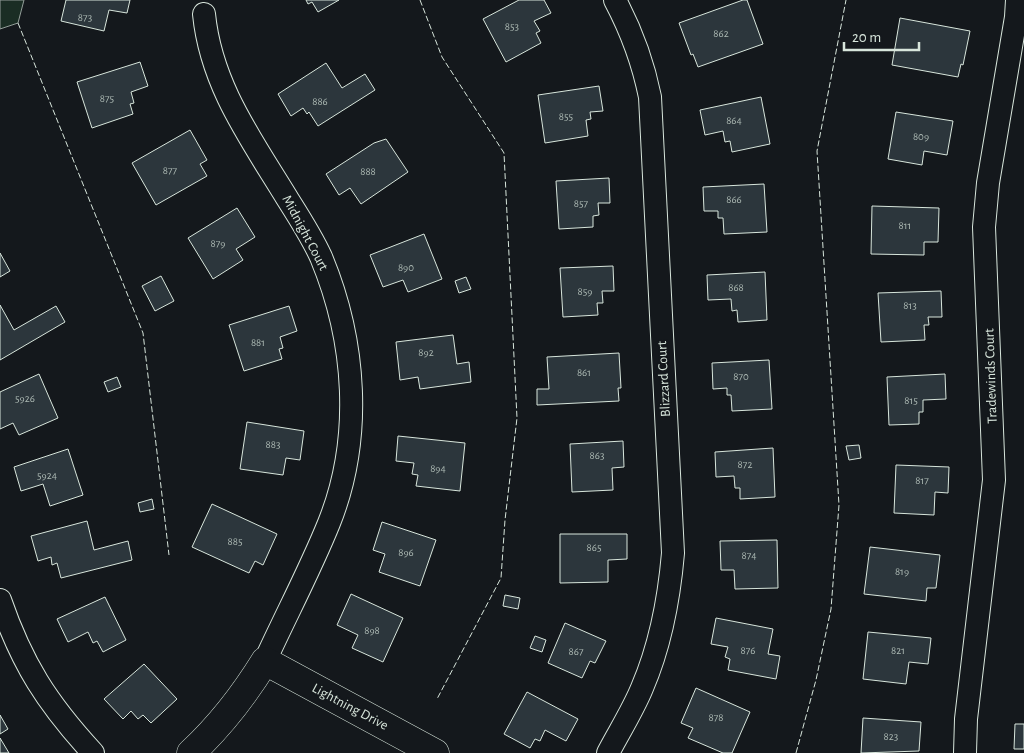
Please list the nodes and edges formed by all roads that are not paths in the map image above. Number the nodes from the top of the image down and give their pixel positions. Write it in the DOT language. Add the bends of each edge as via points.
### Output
graph roads {
  1 [pos="615,0"];
  2 [pos="1016,0"];
  3 [pos="204,14"];
  4 [pos="0,600"];
  5 [pos="265,661"];
  6 [pos="93,753"];
  7 [pos="191,753"];
  8 [pos="436,753"];
  9 [pos="608,753"];
  10 [pos="965,753"];
  1 -- 9 [label="street, Blizzard Court" via="642,60 650,97 673,553 669,599 658,645 642,689"];
  2 -- 10 [label="street, Tradewinds Court" via="984,227 994,480 966,719"];
  3 -- 5 [label="street, Midnight Court" via="214,68 229,103 320,256 346,341 351,386 350,433 342,478 329,522"];
  4 -- 6 [label="street" via="35,680 62,719"];
  5 -- 7 [label="main road" via="216,730"];
  5 -- 8 [label="main road, Lightning Drive"];
}
